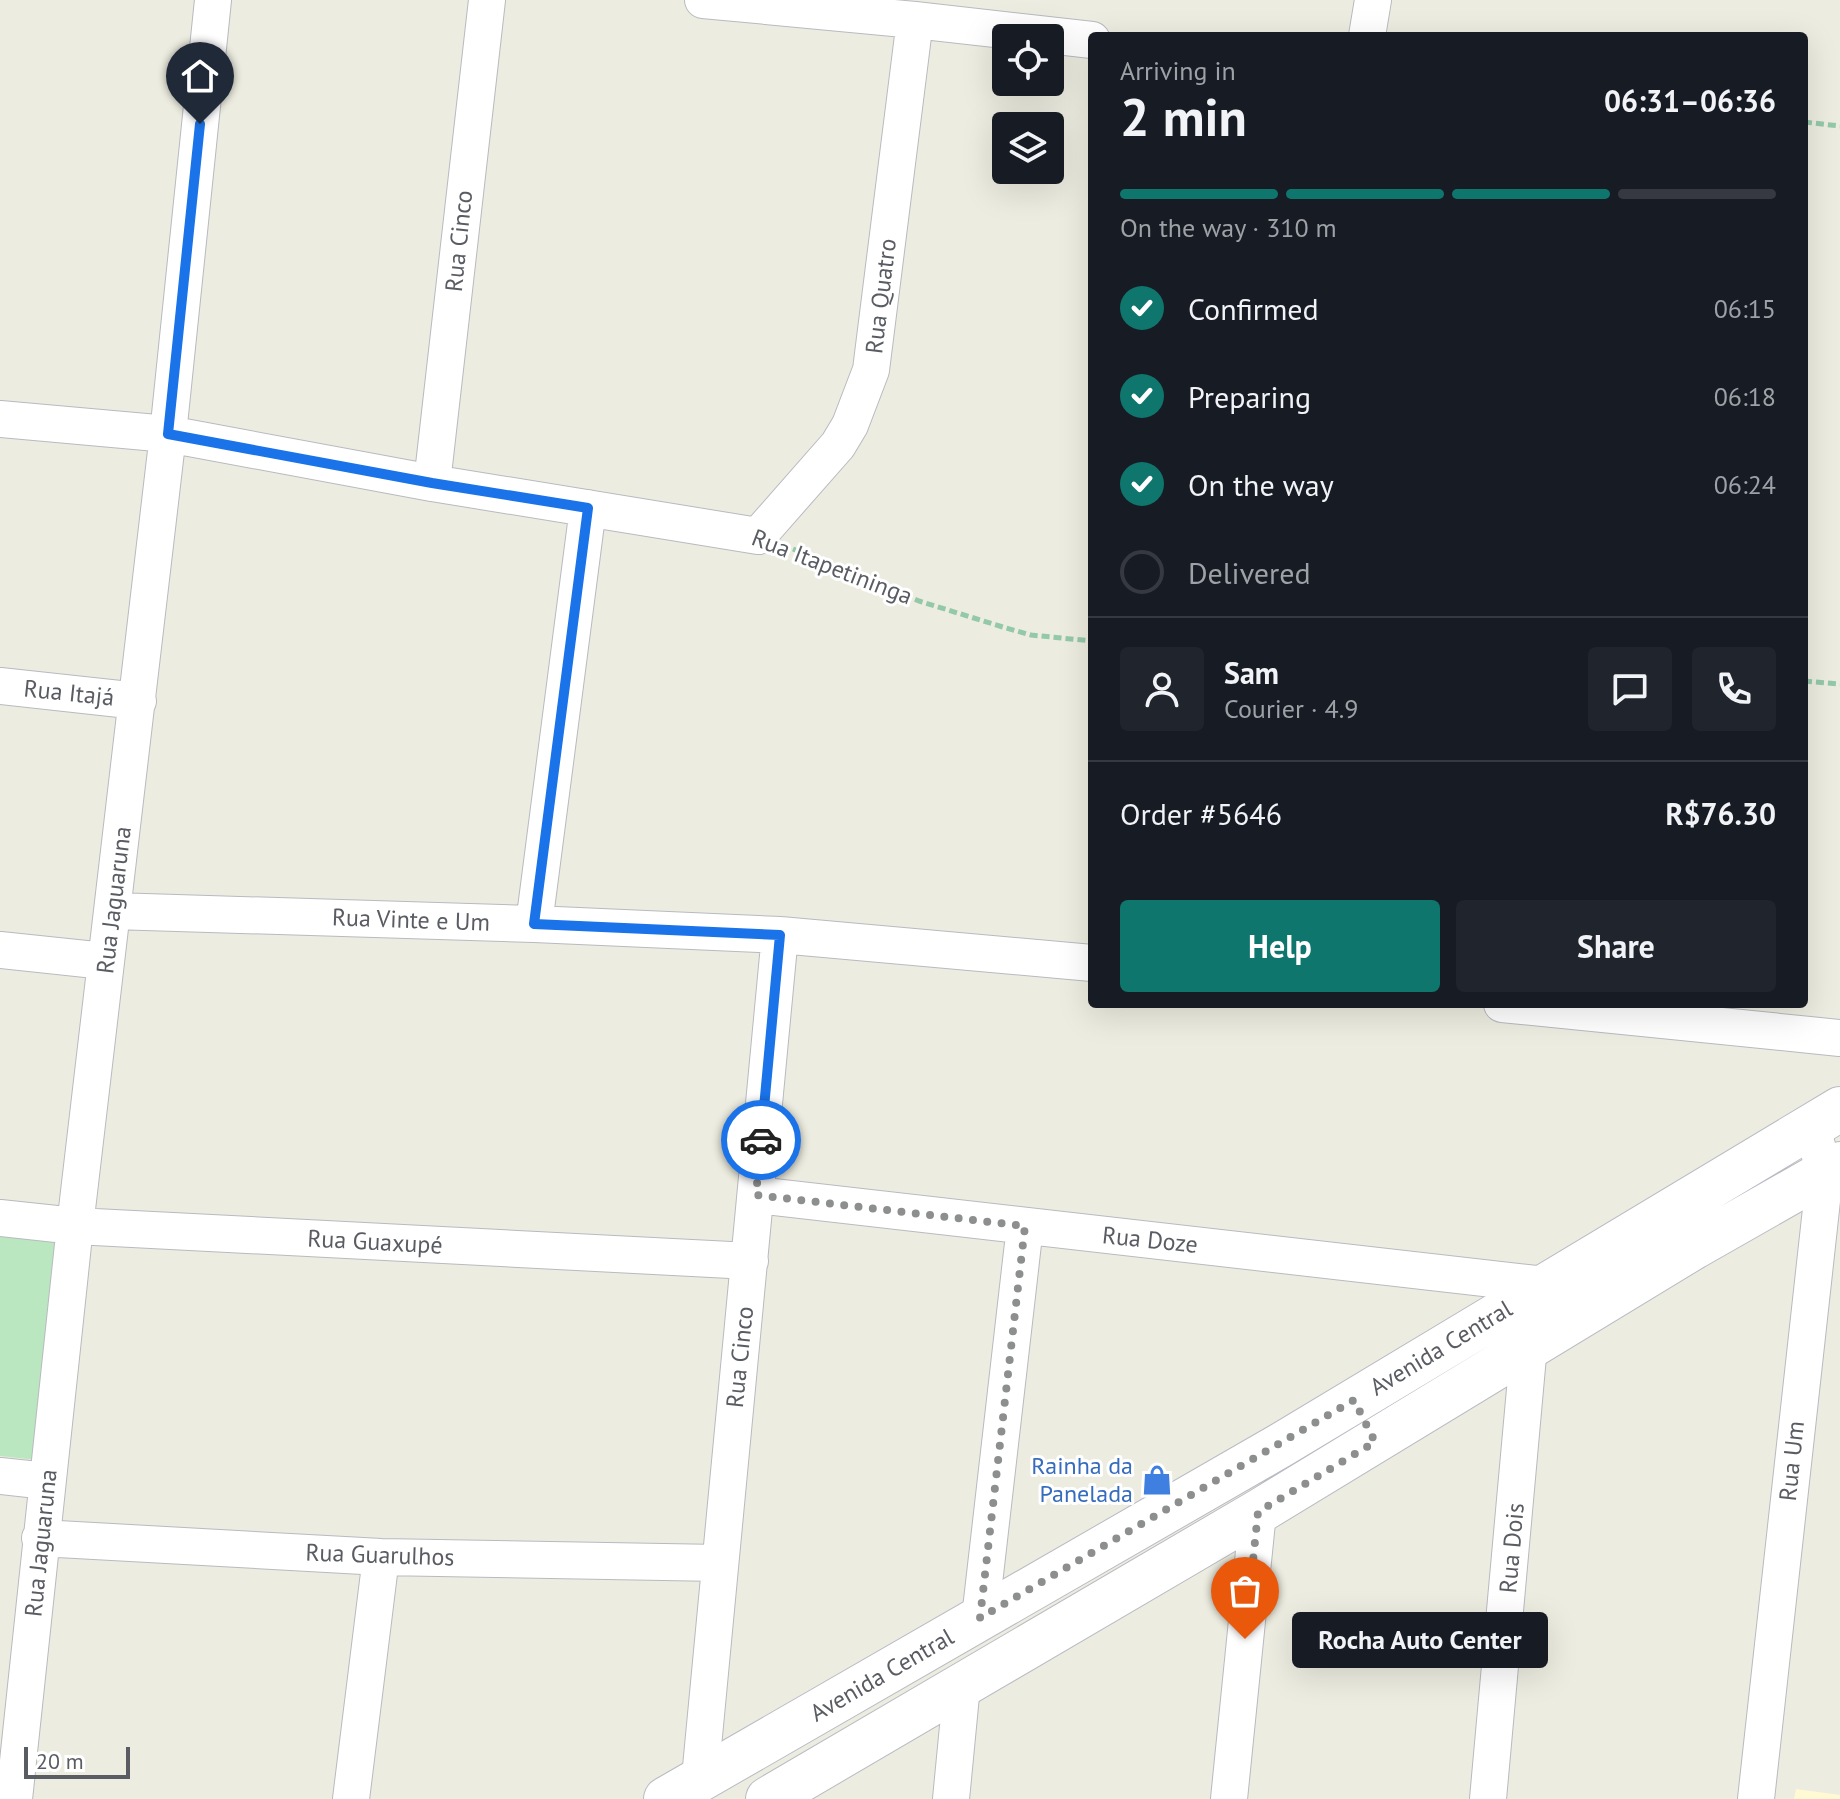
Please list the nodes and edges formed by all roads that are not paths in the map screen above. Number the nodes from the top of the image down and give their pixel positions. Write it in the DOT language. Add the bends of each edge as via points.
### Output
graph roads {
  1 [pos="213,0"];
  2 [pos="487,0"];
  3 [pos="703,0"];
  4 [pos="1373,0"];
  5 [pos="915,20"];
  6 [pos="1368,32"];
  7 [pos="1088,40"];
  8 [pos="0,419"];
  9 [pos="168,434"];
  10 [pos="432,483"];
  11 [pos="588,508"];
  12 [pos="758,536"];
  13 [pos="0,686"];
  14 [pos="138,701"];
  15 [pos="113,911"];
  16 [pos="534,924"];
  17 [pos="780,935"];
  18 [pos="0,950"];
  19 [pos="105,961"];
  20 [pos="1088,963"];
  21 [pos="1542,1008"];
  22 [pos="1840,1038"];
  23 [pos="1825,1117"];
  24 [pos="1832,1169"];
  25 [pos="756,1195"];
  26 [pos="0,1218"];
  27 [pos="75,1226"];
  28 [pos="1025,1226"];
  29 [pos="750,1261"];
  30 [pos="1545,1285"];
  31 [pos="1529,1345"];
  32 [pos="1354,1400"];
  33 [pos="1375,1442"];
  34 [pos="0,1476"];
  35 [pos="47,1481"];
  36 [pos="1258,1512"];
  37 [pos="40,1538"];
  38 [pos="381,1557"];
  39 [pos="720,1563"];
  40 [pos="980,1618"];
  41 [pos="962,1685"];
  42 [pos="10,1746"];
  43 [pos="683,1789"];
  44 [pos="14,1799"];
  45 [pos="351,1799"];
  46 [pos="768,1799"];
  47 [pos="951,1799"];
  48 [pos="1229,1799"];
  49 [pos="1488,1799"];
  50 [pos="1756,1799"];
  1 -- 9 [label="street, Rua Jaguaruna"];
  2 -- 10 [label="street, Rua Cinco"];
  3 -- 5 [label="street"];
  4 -- 6 [label="street"];
  5 -- 7 [label="street"];
  5 -- 12 [label="street, Rua Quatro" via="871,370 838,445"];
  8 -- 9 [label="street, Rua Itapetininga"];
  9 -- 10 [label="street, Rua Itapetininga"];
  9 -- 14 [label="street, Rua Jaguaruna"];
  10 -- 11 [label="street, Rua Itapetininga"];
  11 -- 12 [label="street, Rua Itapetininga"];
  11 -- 16 [label="street"];
  13 -- 14 [label="street, Rua Itajá"];
  14 -- 15 [label="street, Rua Jaguaruna"];
  15 -- 16 [label="street, Rua Vinte e Um"];
  15 -- 19 [label="street, Rua Jaguaruna"];
  16 -- 17 [label="street, Rua Vinte e Um"];
  17 -- 20 [label="street, Rua Vinte e Um"];
  17 -- 25 [label="street, Rua Cinco"];
  18 -- 19 [label="street"];
  19 -- 27 [label="street, Rua Jaguaruna"];
  21 -- 22 [label="street"];
  23 -- 24 [label="street, Rua Um"];
  23 -- 30 [label="main road, Avenida Central"];
  24 -- 31 [label="main road, Avenida Central"];
  24 -- 50 [label="street, Rua Um"];
  25 -- 28 [label="street, Rua Doze"];
  25 -- 29 [label="street, Rua Cinco"];
  26 -- 27 [label="street, Rua Guaxupé"];
  27 -- 29 [label="street, Rua Guaxupé"];
  27 -- 35 [label="street, Rua Jaguaruna"];
  28 -- 30 [label="street, Rua Doze"];
  28 -- 40 [label="street"];
  29 -- 39 [label="street, Rua Cinco"];
  30 -- 32 [label="main road, Avenida Central"];
  31 -- 33 [label="main road, Avenida Central"];
  31 -- 49 [label="street, Rua Dois"];
  32 -- 33 [label="main road"];
  32 -- 40 [label="main road, Avenida Central"];
  33 -- 36 [label="main road, Avenida Central"];
  34 -- 35 [label="street"];
  35 -- 37 [label="street, Rua Jaguaruna"];
  36 -- 41 [label="main road, Avenida Central"];
  36 -- 48 [label="street"];
  37 -- 38 [label="street, Rua Guarulhos"];
  37 -- 42 [label="street, Rua Jaguaruna"];
  38 -- 39 [label="street, Rua Guarulhos"];
  38 -- 45 [label="street"];
  39 -- 43 [label="street, Rua Cinco"];
  40 -- 43 [label="main road, Avenida Central"];
  41 -- 46 [label="main road, Avenida Central"];
  41 -- 47 [label="street"];
  42 -- 44 [label="street, Rua Jaguaruna"];
}
